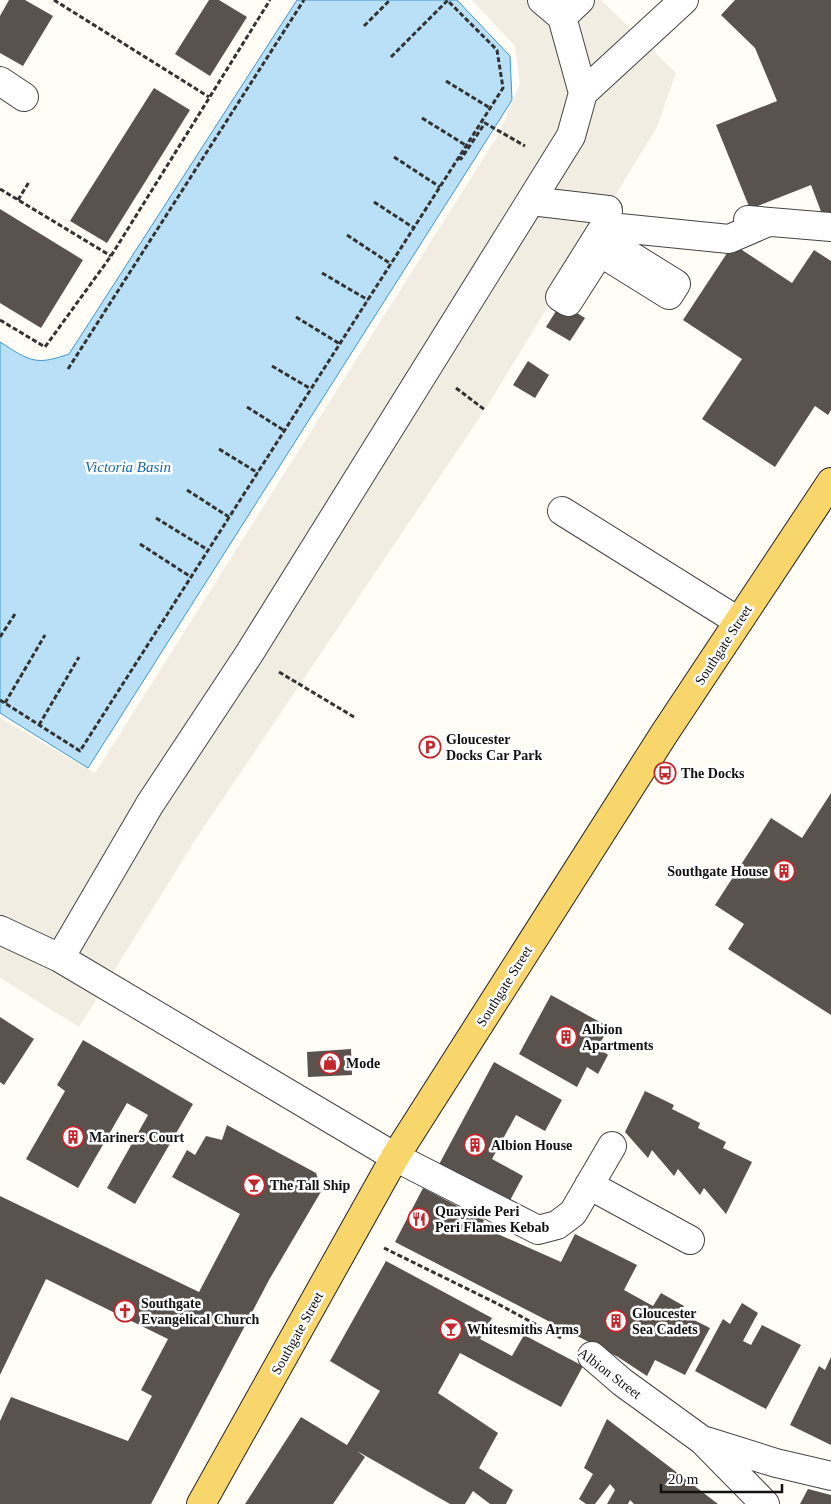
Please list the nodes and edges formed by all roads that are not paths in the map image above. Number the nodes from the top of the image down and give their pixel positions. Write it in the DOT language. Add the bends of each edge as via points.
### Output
graph roads {
  1 [pos="684,0"];
  2 [pos="561,6"];
  3 [pos="0,81"];
  4 [pos="583,93"];
  5 [pos="24,97"];
  6 [pos="531,201"];
  7 [pos="831,227"];
  8 [pos="831,482"];
  9 [pos="562,511"];
  10 [pos="738,621"];
  11 [pos="0,930"];
  12 [pos="60,958"];
  13 [pos="612,1146"];
  14 [pos="395,1157"];
  15 [pos="589,1185"];
  16 [pos="690,1240"];
  17 [pos="592,1356"];
  18 [pos="702,1440"];
  19 [pos="831,1476"];
  20 [pos="201,1504"];
  21 [pos="765,1504"];
  1 -- 4 [label="street"];
  2 -- 4 [label="street"];
  3 -- 5 [label="street"];
  4 -- 6 [label="street" via="572,136"];
  6 -- 7 [label="street" via="608,210 606,222 560,297 568,302 600,252 669,295 676,284 610,243 620,228 729,239 755,221"];
  6 -- 12 [label="street" via="249,654 150,804"];
  8 -- 10 [label="main road, Southgate Street"];
  9 -- 10 [label="street"];
  10 -- 14 [label="main road, Southgate Street"];
  11 -- 12 [label="street"];
  12 -- 14 [label="street"];
  13 -- 15 [label="street"];
  14 -- 15 [label="street" via="538,1230 557,1225 573,1213"];
  14 -- 20 [label="main road, Southgate Street"];
  15 -- 16 [label="street"];
  17 -- 18 [label="street, Albion Street"];
  18 -- 19 [label="street"];
  18 -- 21 [label="street, Albion Street"];
}
